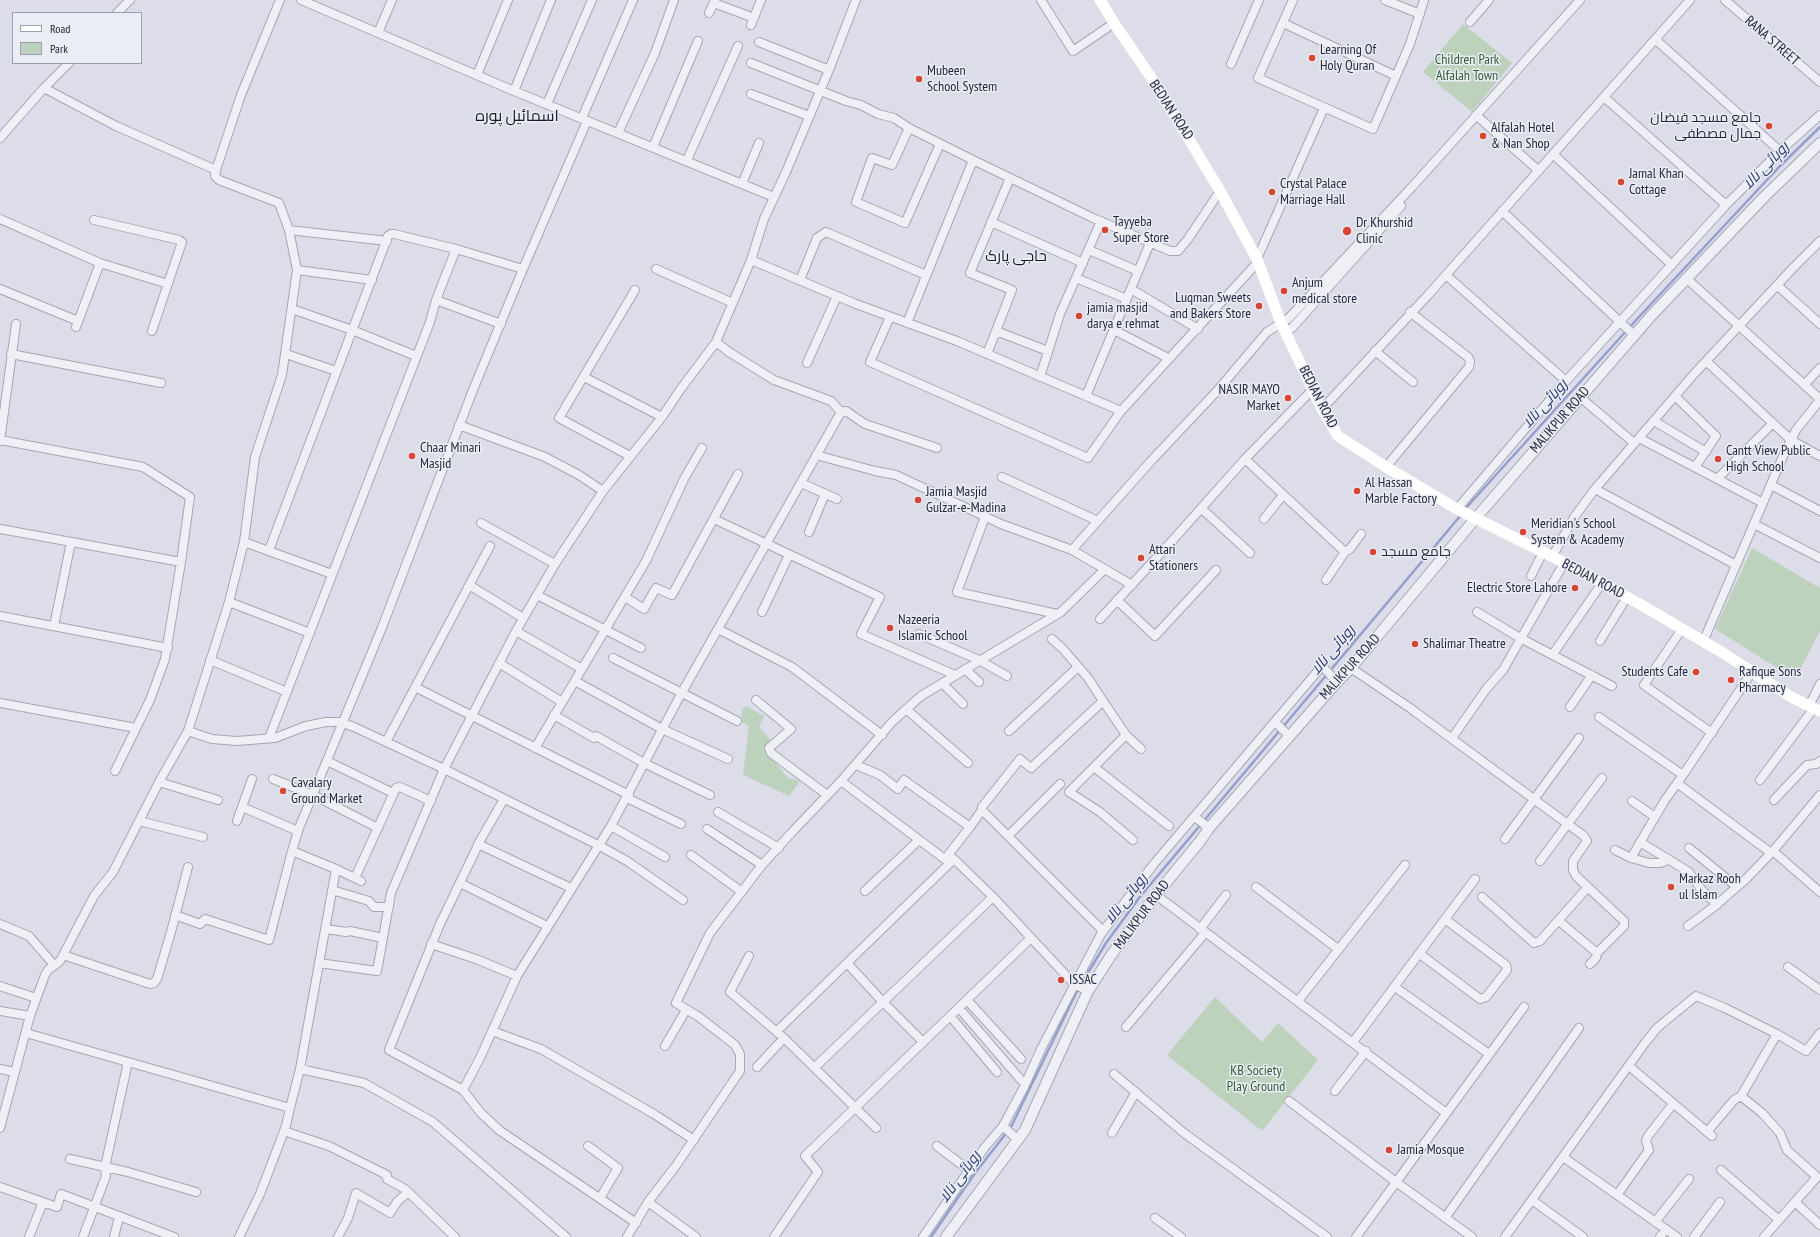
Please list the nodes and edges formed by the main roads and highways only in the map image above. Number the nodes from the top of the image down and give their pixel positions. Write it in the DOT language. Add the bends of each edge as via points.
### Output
graph roads {
  1 [pos="1100,0"];
  2 [pos="1814,708"];
  1 -- 2 [label="main road, BEDIAN ROAD" via="1220,190 1257,260 1283,327 1322,409 1338,436 1458,510 1602,583 1791,697"];
}
